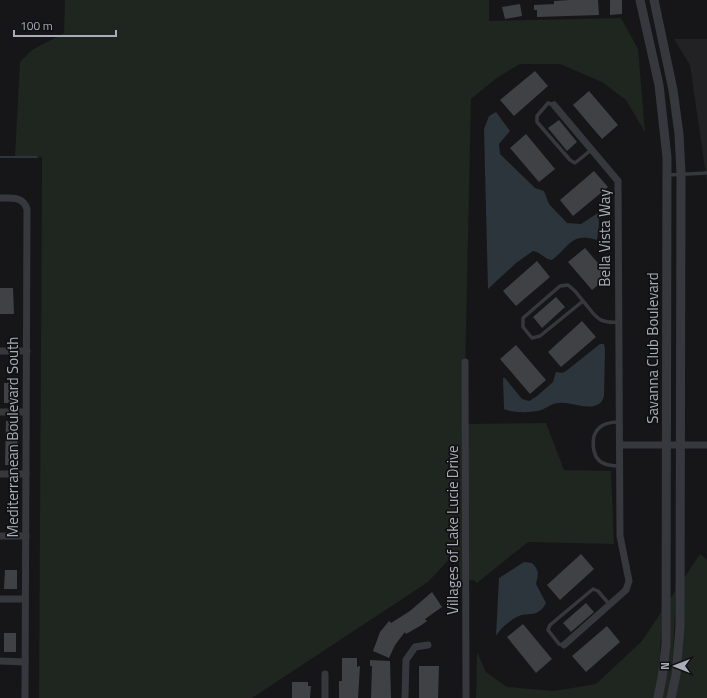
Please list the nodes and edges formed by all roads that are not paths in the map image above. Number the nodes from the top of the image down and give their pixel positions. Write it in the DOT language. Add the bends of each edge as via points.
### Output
graph roads {
  1 [pos="640,0"];
  2 [pos="654,0"];
  3 [pos="554,105"];
  4 [pos="592,149"];
  5 [pos="681,173"];
  6 [pos="707,173"];
  7 [pos="667,175"];
  8 [pos="0,198"];
  9 [pos="583,301"];
  10 [pos="619,322"];
  11 [pos="0,350"];
  12 [pos="27,351"];
  13 [pos="466,362"];
  14 [pos="0,412"];
  15 [pos="26,412"];
  16 [pos="620,422"];
  17 [pos="620,445"];
  18 [pos="667,445"];
  19 [pos="680,445"];
  20 [pos="707,445"];
  21 [pos="620,466"];
  22 [pos="0,474"];
  23 [pos="26,474"];
  24 [pos="0,536"];
  25 [pos="26,536"];
  26 [pos="0,599"];
  27 [pos="24,599"];
  28 [pos="610,605"];
  29 [pos="428,645"];
  30 [pos="564,645"];
  31 [pos="0,661"];
  32 [pos="25,662"];
  33 [pos="325,674"];
  34 [pos="25,698"];
  35 [pos="325,698"];
  36 [pos="405,698"];
  37 [pos="466,698"];
  38 [pos="658,698"];
  39 [pos="671,698"];
  1 -- 7 [label="street, Savanna Club Boulevard" via="661,98"];
  2 -- 5 [label="street, Savanna Club Boulevard" via="673,90"];
  3 -- 4 [label="street, Bella Vista Way"];
  3 -- 4 [label="lane" via="548,104 537,116 537,122 570,160 576,163"];
  4 -- 10 [label="street, Bella Vista Way" via="618,181"];
  5 -- 6 [label="lane"];
  5 -- 7 [label="lane"];
  5 -- 19 [label="street, Savanna Club Boulevard"];
  7 -- 18 [label="street, Savanna Club Boulevard"];
  8 -- 12 [label="street, Mediterranean Boulevard South" via="18,199 27,209"];
  9 -- 9 [label="lane, Bella Vista Way" via="568,285 560,286 523,318 523,327 532,338 540,336"];
  9 -- 10 [label="lane, Bella Vista Way" via="602,322"];
  10 -- 16 [label="street, Bella Vista Way"];
  11 -- 12 [label="street"];
  12 -- 15 [label="street, Mediterranean Boulevard South"];
  13 -- 37 [label="street, Villages of Lake Lucie Drive"];
  14 -- 15 [label="street"];
  15 -- 23 [label="street, Mediterranean Boulevard South"];
  16 -- 17 [label="street, Bella Vista Way"];
  16 -- 21 [label="lane" via="605,424 598,428 593,445 595,455 601,462 610,466"];
  17 -- 18 [label="street"];
  17 -- 21 [label="street, Bella Vista Way"];
  18 -- 19 [label="street"];
  18 -- 38 [label="street, Savanna Club Boulevard" via="666,645"];
  19 -- 20 [label="street"];
  19 -- 39 [label="street, Savanna Club Boulevard" via="680,626 676,675"];
  21 -- 28 [label="street, Bella Vista Way" via="620,536 628,582 626,590"];
  22 -- 23 [label="street"];
  23 -- 25 [label="street, Mediterranean Boulevard South"];
  24 -- 25 [label="street"];
  25 -- 27 [label="street, Mediterranean Boulevard South"];
  26 -- 27 [label="street"];
  27 -- 32 [label="street, Mediterranean Boulevard South"];
  28 -- 30 [label="street, Bella Vista Way"];
  28 -- 30 [label="lane" via="593,589 550,624 548,630 559,644"];
  29 -- 36 [label="street" via="415,647 406,660"];
  31 -- 32 [label="street"];
  32 -- 34 [label="street, Mediterranean Boulevard South"];
  33 -- 35 [label="street"];
}
